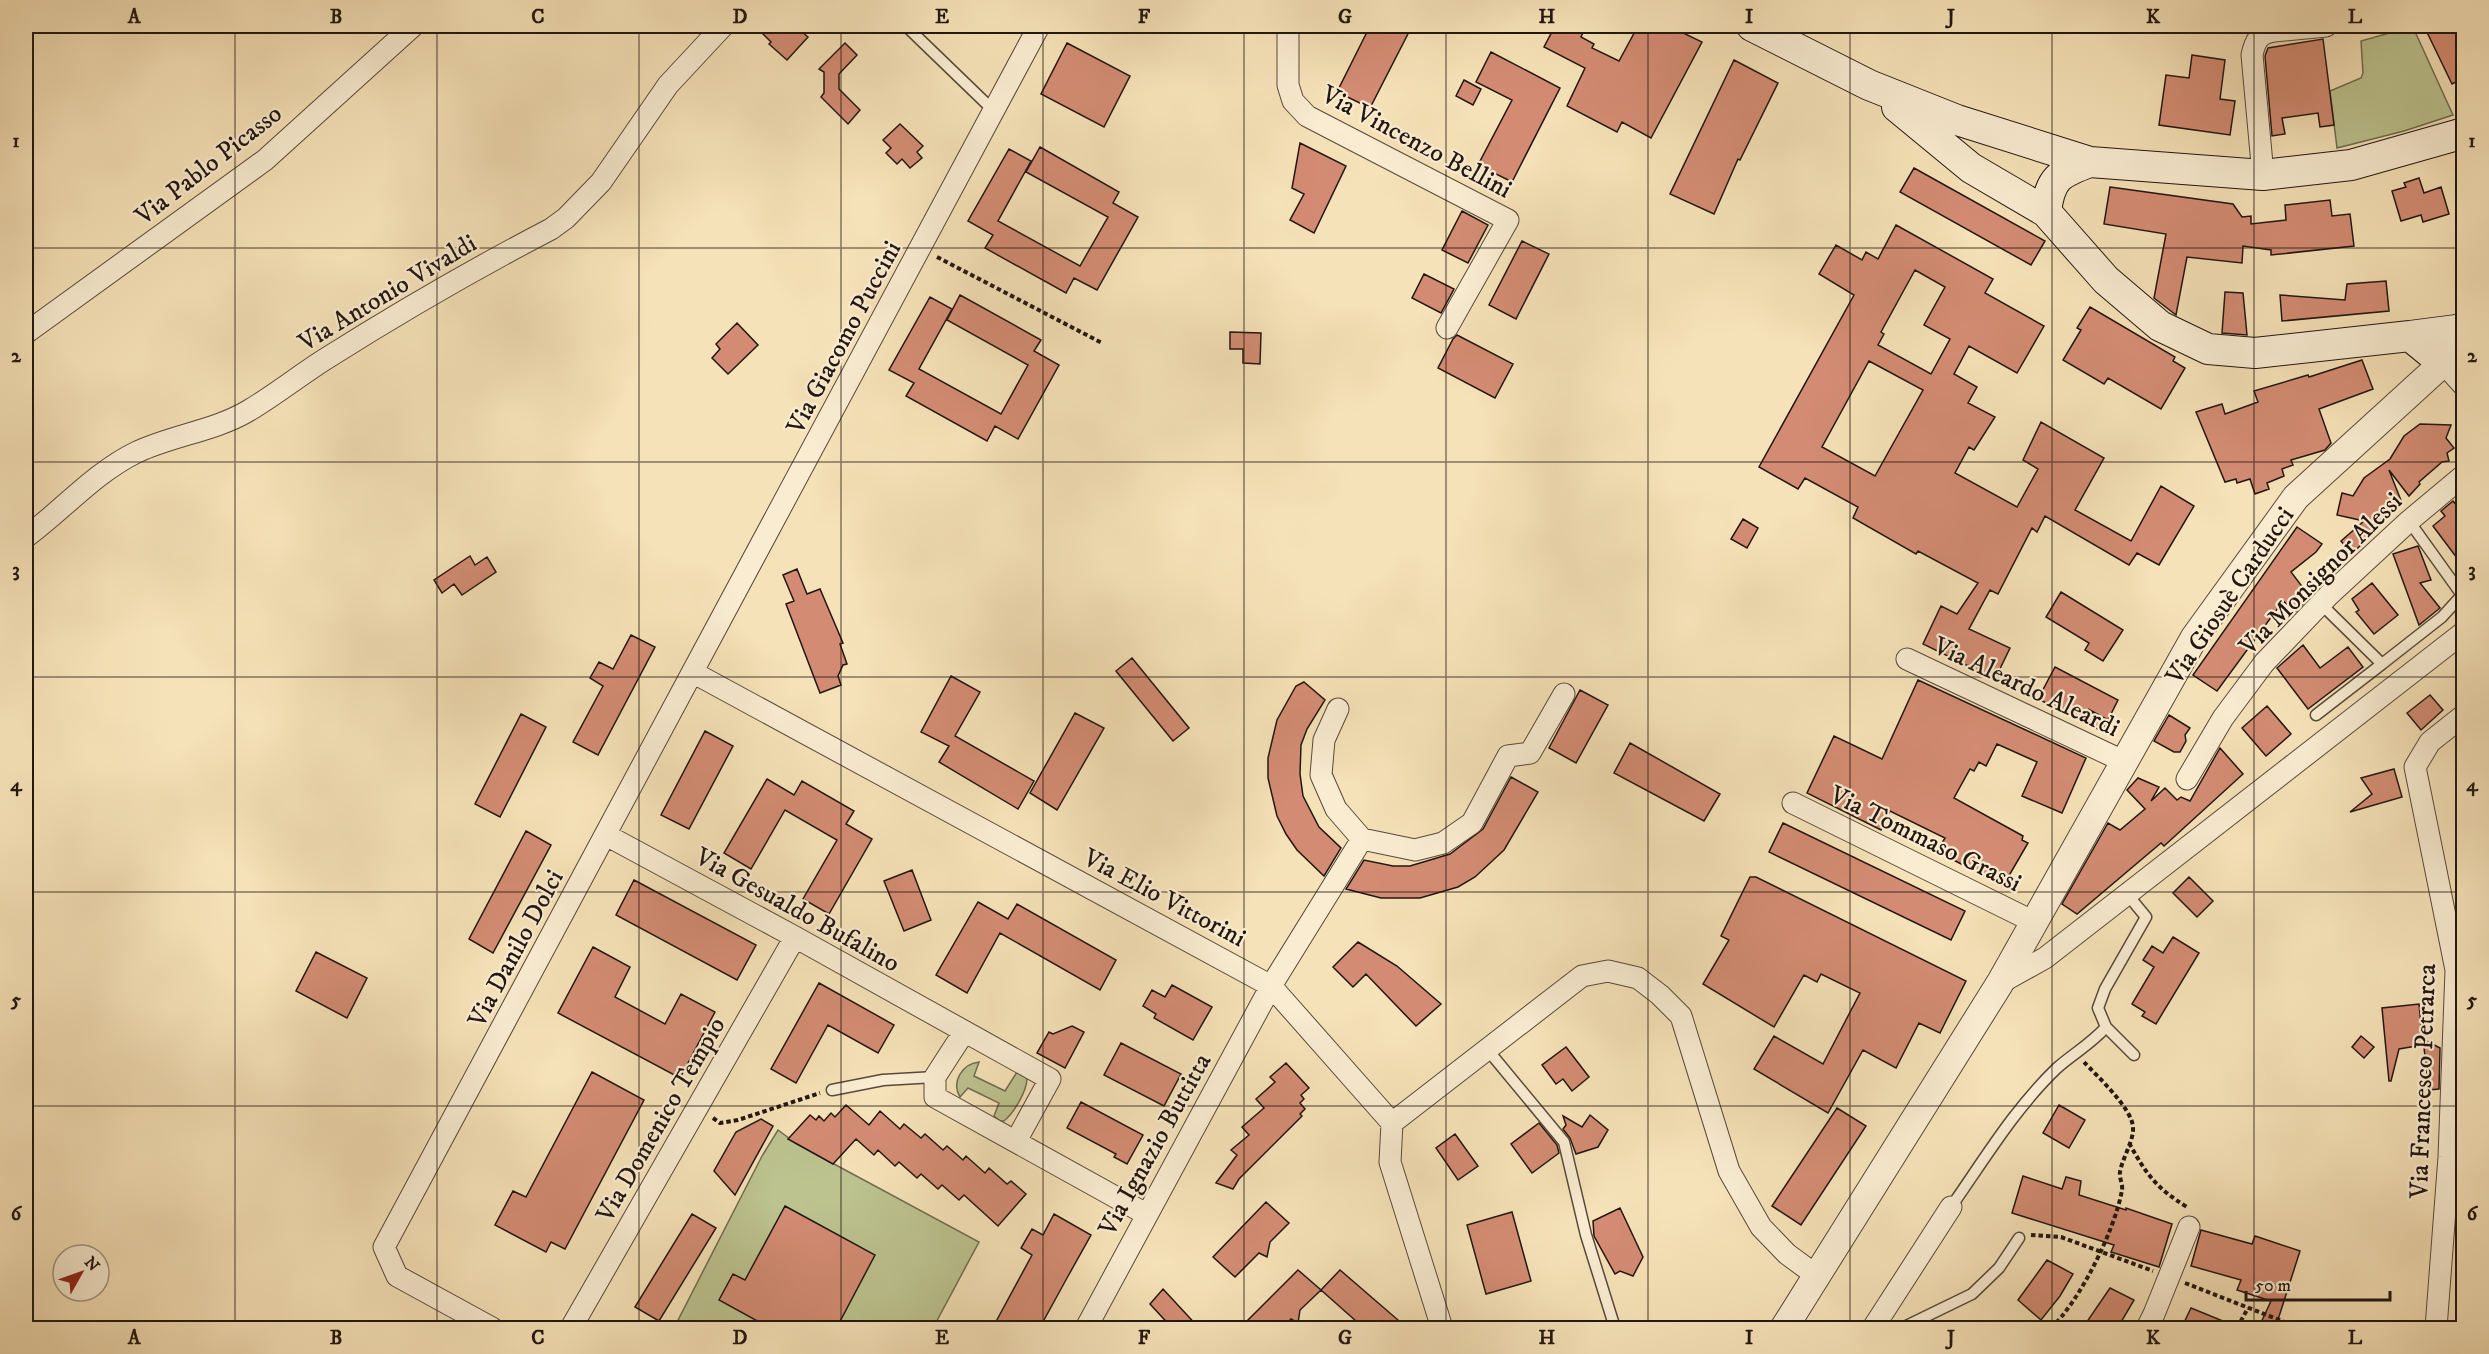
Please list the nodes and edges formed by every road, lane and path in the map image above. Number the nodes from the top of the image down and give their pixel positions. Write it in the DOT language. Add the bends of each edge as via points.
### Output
graph roads {
  1 [pos="412,26"];
  2 [pos="723,26"];
  3 [pos="906,26"];
  4 [pos="1039,26"];
  5 [pos="1288,26"];
  6 [pos="1752,26"];
  7 [pos="2326,26"];
  8 [pos="2273,28"];
  9 [pos="994,111"];
  10 [pos="1945,128"];
  11 [pos="2463,133"];
  12 [pos="2090,162"];
  13 [pos="2263,175"];
  14 [pos="2046,212"];
  15 [pos="920,248"];
  16 [pos="1448,328"];
  17 [pos="2463,329"];
  18 [pos="26,333"];
  19 [pos="2410,336"];
  20 [pos="1102,343"];
  21 [pos="2453,355"];
  22 [pos="2463,386"];
  23 [pos="2463,475"];
  24 [pos="2409,521"];
  25 [pos="26,537"];
  26 [pos="2320,603"];
  27 [pos="2463,632"];
  28 [pos="1907,659"];
  29 [pos="2382,664"];
  30 [pos="694,673"];
  31 [pos="1564,694"];
  32 [pos="1338,709"];
  33 [pos="2463,714"];
  34 [pos="2316,715"];
  35 [pos="2125,762"];
  36 [pos="2187,779"];
  37 [pos="1793,803"];
  38 [pos="606,835"];
  39 [pos="1362,839"];
  40 [pos="2127,894"];
  41 [pos="2034,922"];
  42 [pos="795,937"];
  43 [pos="2000,983"];
  44 [pos="1271,986"];
  45 [pos="2106,1027"];
  46 [pos="964,1032"];
  47 [pos="1487,1049"];
  48 [pos="2076,1054"];
  49 [pos="2134,1054"];
  50 [pos="935,1077"];
  51 [pos="832,1090"];
  52 [pos="696,1109"];
  53 [pos="1392,1124"];
  54 [pos="1016,1141"];
  55 [pos="2129,1142"];
  56 [pos="1951,1207"];
  57 [pos="1146,1214"];
  58 [pos="2189,1227"];
  59 [pos="2019,1238"];
  60 [pos="1817,1276"];
  61 [pos="2248,1308"];
  62 [pos="1437,1325"];
  63 [pos="492,1329"];
  64 [pos="571,1329"];
  65 [pos="1086,1329"];
  66 [pos="1615,1329"];
  67 [pos="1784,1329"];
  68 [pos="1873,1329"];
  69 [pos="1902,1329"];
  70 [pos="2051,1329"];
  71 [pos="2146,1329"];
  72 [pos="2237,1329"];
  73 [pos="2436,1329"];
  1 -- 18 [label="street, Via Pablo Picasso" via="265,160"];
  2 -- 25 [label="street, Via Antonio Vivaldi" via="668,86 601,182 551,229 419,301 242,415 124,459 91,480"];
  3 -- 9 [label="lane"];
  4 -- 9 [label="street, Via Giacomo Puccini"];
  5 -- 16 [label="street, Via Vincenzo Bellini" via="1288,85 1293,101 1307,116 1508,220"];
  6 -- 10 [label="main road"];
  7 -- 8 [label="street"];
  8 -- 13 [label="street" via="2259,37 2252,55"];
  9 -- 15 [label="street, Via Giacomo Puccini"];
  10 -- 12 [label="main road" via="2019,142"];
  10 -- 14 [label="main road" via="1971,168"];
  11 -- 13 [label="main road" via="2351,165"];
  12 -- 13 [label="main road"];
  12 -- 14 [label="main road" via="2066,170 2055,179 2048,192"];
  14 -- 19 [label="main road" via="2106,280 2160,326 2208,349 2255,353"];
  15 -- 20 [label="path"];
  15 -- 30 [label="street, Via Giacomo Puccini"];
  17 -- 19 [label="main road"];
  19 -- 21 [label="main road"];
  21 -- 22 [label="street"];
  21 -- 35 [label="street, Via Giosuè Carducci" via="2296,496 2194,638"];
  23 -- 24 [label="street, Via Monsignor Alessi"];
  24 -- 26 [label="street, Via Monsignor Alessi"];
  24 -- 29 [label="lane" via="2462,595"];
  26 -- 29 [label="lane"];
  26 -- 36 [label="street, Via Monsignor Alessi" via="2264,663 2223,718"];
  27 -- 40 [label="street"];
  28 -- 35 [label="street, Via Aleardo Aleardi"];
  29 -- 34 [label="lane"];
  30 -- 38 [label="street, Via Danilo Dolci"];
  30 -- 44 [label="street, Via Elio Vittorini"];
  31 -- 39 [label="street" via="1530,753 1508,756 1472,823 1443,843 1414,850"];
  32 -- 39 [label="street" via="1324,740 1321,775 1336,809"];
  33 -- 73 [label="street, Via Francesco Petrarca" via="2430,742 2415,767 2456,970 2449,1156"];
  35 -- 41 [label="street, Via Giosuè Carducci"];
  37 -- 41 [label="street, Via Tommaso Grassi"];
  38 -- 42 [label="street, Via Gesualdo Bufalino"];
  38 -- 63 [label="street, Via Danilo Dolci" via="384,1247 397,1276"];
  39 -- 44 [label="street, Via Ignazio Buttitta"];
  40 -- 43 [label="street" via="2045,958"];
  40 -- 45 [label="lane" via="2146,916 2098,1008"];
  41 -- 43 [label="street, Via Giosuè Carducci"];
  42 -- 46 [label="street, Via Gesualdo Bufalino"];
  42 -- 52 [label="street, Via Domenico Tempio"];
  43 -- 60 [label="street, Via Giosuè Carducci"];
  44 -- 53 [label="street, Via Elio Vittorini"];
  44 -- 57 [label="street, Via Ignazio Buttitta"];
  45 -- 48 [label="lane"];
  45 -- 49 [label="lane"];
  46 -- 50 [label="street"];
  46 -- 54 [label="street, Via Gesualdo Bufalino" via="1050,1079"];
  47 -- 53 [label="street"];
  47 -- 60 [label="street" via="1582,976 1608,970 1638,978 1681,1016 1729,1171 1761,1227 1787,1254"];
  47 -- 66 [label="lane" via="1564,1142 1586,1235"];
  48 -- 55 [label="path" via="2126,1110 2133,1128"];
  48 -- 56 [label="lane" via="2057,1068 2025,1104"];
  50 -- 51 [label="lane" via="883,1080"];
  50 -- 54 [label="street" via="935,1097"];
  51 -- 52 [label="path" via="720,1123"];
  52 -- 64 [label="street, Via Domenico Tempio"];
  53 -- 62 [label="street" via="1390,1162"];
  54 -- 57 [label="street"];
  55 -- 58 [label="path" via="2149,1178 2193,1211"];
  55 -- 70 [label="path" via="2120,1173 2122,1188 2108,1235 2073,1300"];
  56 -- 68 [label="street"];
  57 -- 65 [label="street, Via Ignazio Buttitta"];
  58 -- 71 [label="street"];
  59 -- 69 [label="lane" via="2000,1268 1972,1294"];
  60 -- 67 [label="street"];
  61 -- 72 [label="path"];
}
